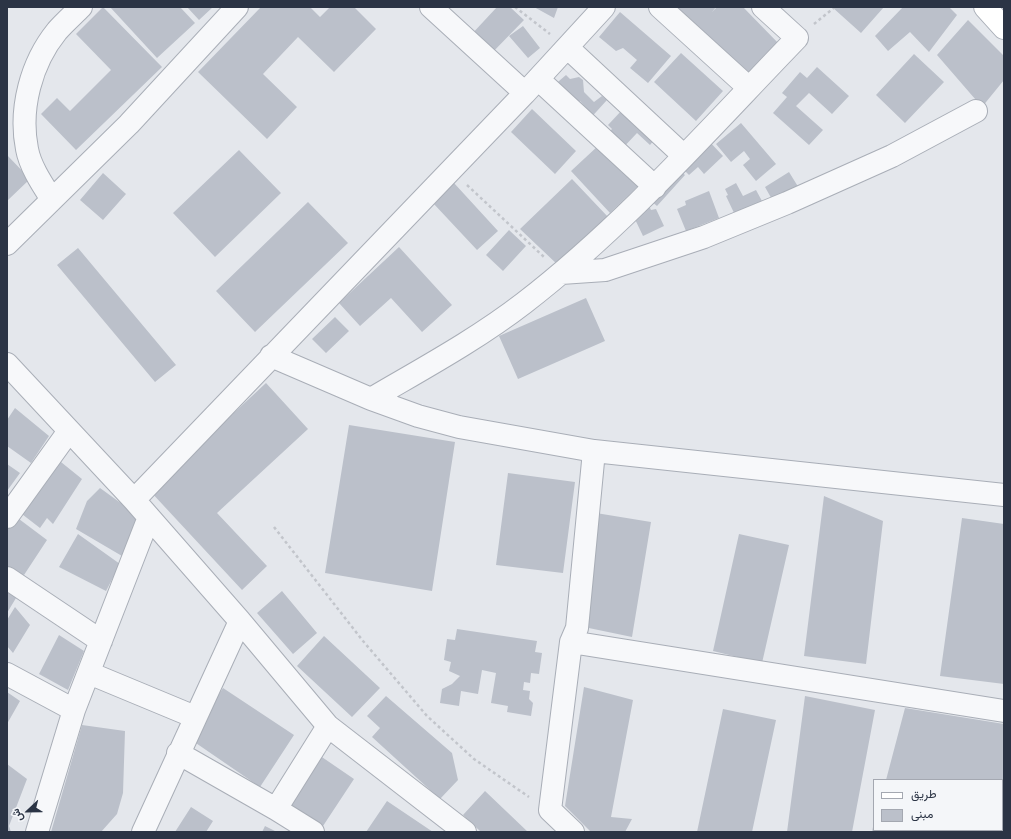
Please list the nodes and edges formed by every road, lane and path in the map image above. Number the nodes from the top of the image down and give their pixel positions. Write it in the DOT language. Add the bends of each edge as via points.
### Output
graph roads {
  1 [pos="81,7"];
  2 [pos="237,7"];
  3 [pos="431,7"];
  4 [pos="515,7"];
  5 [pos="660,7"];
  6 [pos="763,7"];
  7 [pos="985,7"];
  8 [pos="598,9"];
  9 [pos="1004,28"];
  10 [pos="568,48"];
  11 [pos="532,86"];
  12 [pos="749,88"];
  13 [pos="976,111"];
  14 [pos="684,156"];
  15 [pos="451,170"];
  16 [pos="654,187"];
  17 [pos="51,198"];
  18 [pos="7,244"];
  19 [pos="561,273"];
  20 [pos="271,356"];
  21 [pos="7,364"];
  22 [pos="371,400"];
  23 [pos="69,431"];
  24 [pos="594,451"];
  25 [pos="1004,495"];
  26 [pos="134,500"];
  27 [pos="7,517"];
  28 [pos="149,517"];
  29 [pos="274,527"];
  30 [pos="7,578"];
  31 [pos="240,621"];
  32 [pos="101,641"];
  33 [pos="571,642"];
  34 [pos="89,673"];
  35 [pos="7,674"];
  36 [pos="74,710"];
  37 [pos="1004,711"];
  38 [pos="195,717"];
  39 [pos="328,726"];
  40 [pos="178,753"];
  41 [pos="276,809"];
  42 [pos="550,810"];
  43 [pos="37,832"];
  44 [pos="143,832"];
  45 [pos="311,832"];
  46 [pos="465,832"];
  47 [pos="573,832"];
  1 -- 17 [label="street" via="57,32 45,50 30,83 24,122 27,150 39,179"];
  2 -- 17 [label="street" via="129,124"];
  3 -- 11 [label="street"];
  4 -- 10 [label="path"];
  5 -- 12 [label="street"];
  6 -- 12 [label="street" via="797,38"];
  7 -- 9 [label="main road"];
  8 -- 10 [label="street"];
  10 -- 11 [label="street"];
  10 -- 14 [label="street"];
  11 -- 15 [label="street"];
  11 -- 16 [label="street"];
  12 -- 14 [label="street"];
  13 -- 19 [label="street" via="892,156 704,237 605,270"];
  14 -- 16 [label="street"];
  15 -- 19 [label="path"];
  15 -- 20 [label="street"];
  16 -- 19 [label="street"];
  17 -- 18 [label="street"];
  19 -- 22 [label="street" via="492,326"];
  20 -- 22 [label="street"];
  20 -- 26 [label="street"];
  21 -- 23 [label="street"];
  22 -- 24 [label="street" via="459,427"];
  23 -- 26 [label="street"];
  23 -- 27 [label="street"];
  24 -- 25 [label="street"];
  24 -- 33 [label="street" via="577,628"];
  26 -- 28 [label="street"];
  28 -- 31 [label="street"];
  28 -- 32 [label="street"];
  29 -- 42 [label="path" via="363,641 427,716 474,759"];
  30 -- 32 [label="street"];
  31 -- 38 [label="street"];
  31 -- 39 [label="street"];
  32 -- 34 [label="street"];
  33 -- 37 [label="street"];
  33 -- 42 [label="street"];
  34 -- 36 [label="street"];
  34 -- 38 [label="street"];
  35 -- 36 [label="street"];
  36 -- 43 [label="street"];
  38 -- 40 [label="street"];
  39 -- 41 [label="street"];
  39 -- 46 [label="street"];
  40 -- 41 [label="street"];
  40 -- 44 [label="street"];
  41 -- 45 [label="street"];
  42 -- 47 [label="street"];
}
